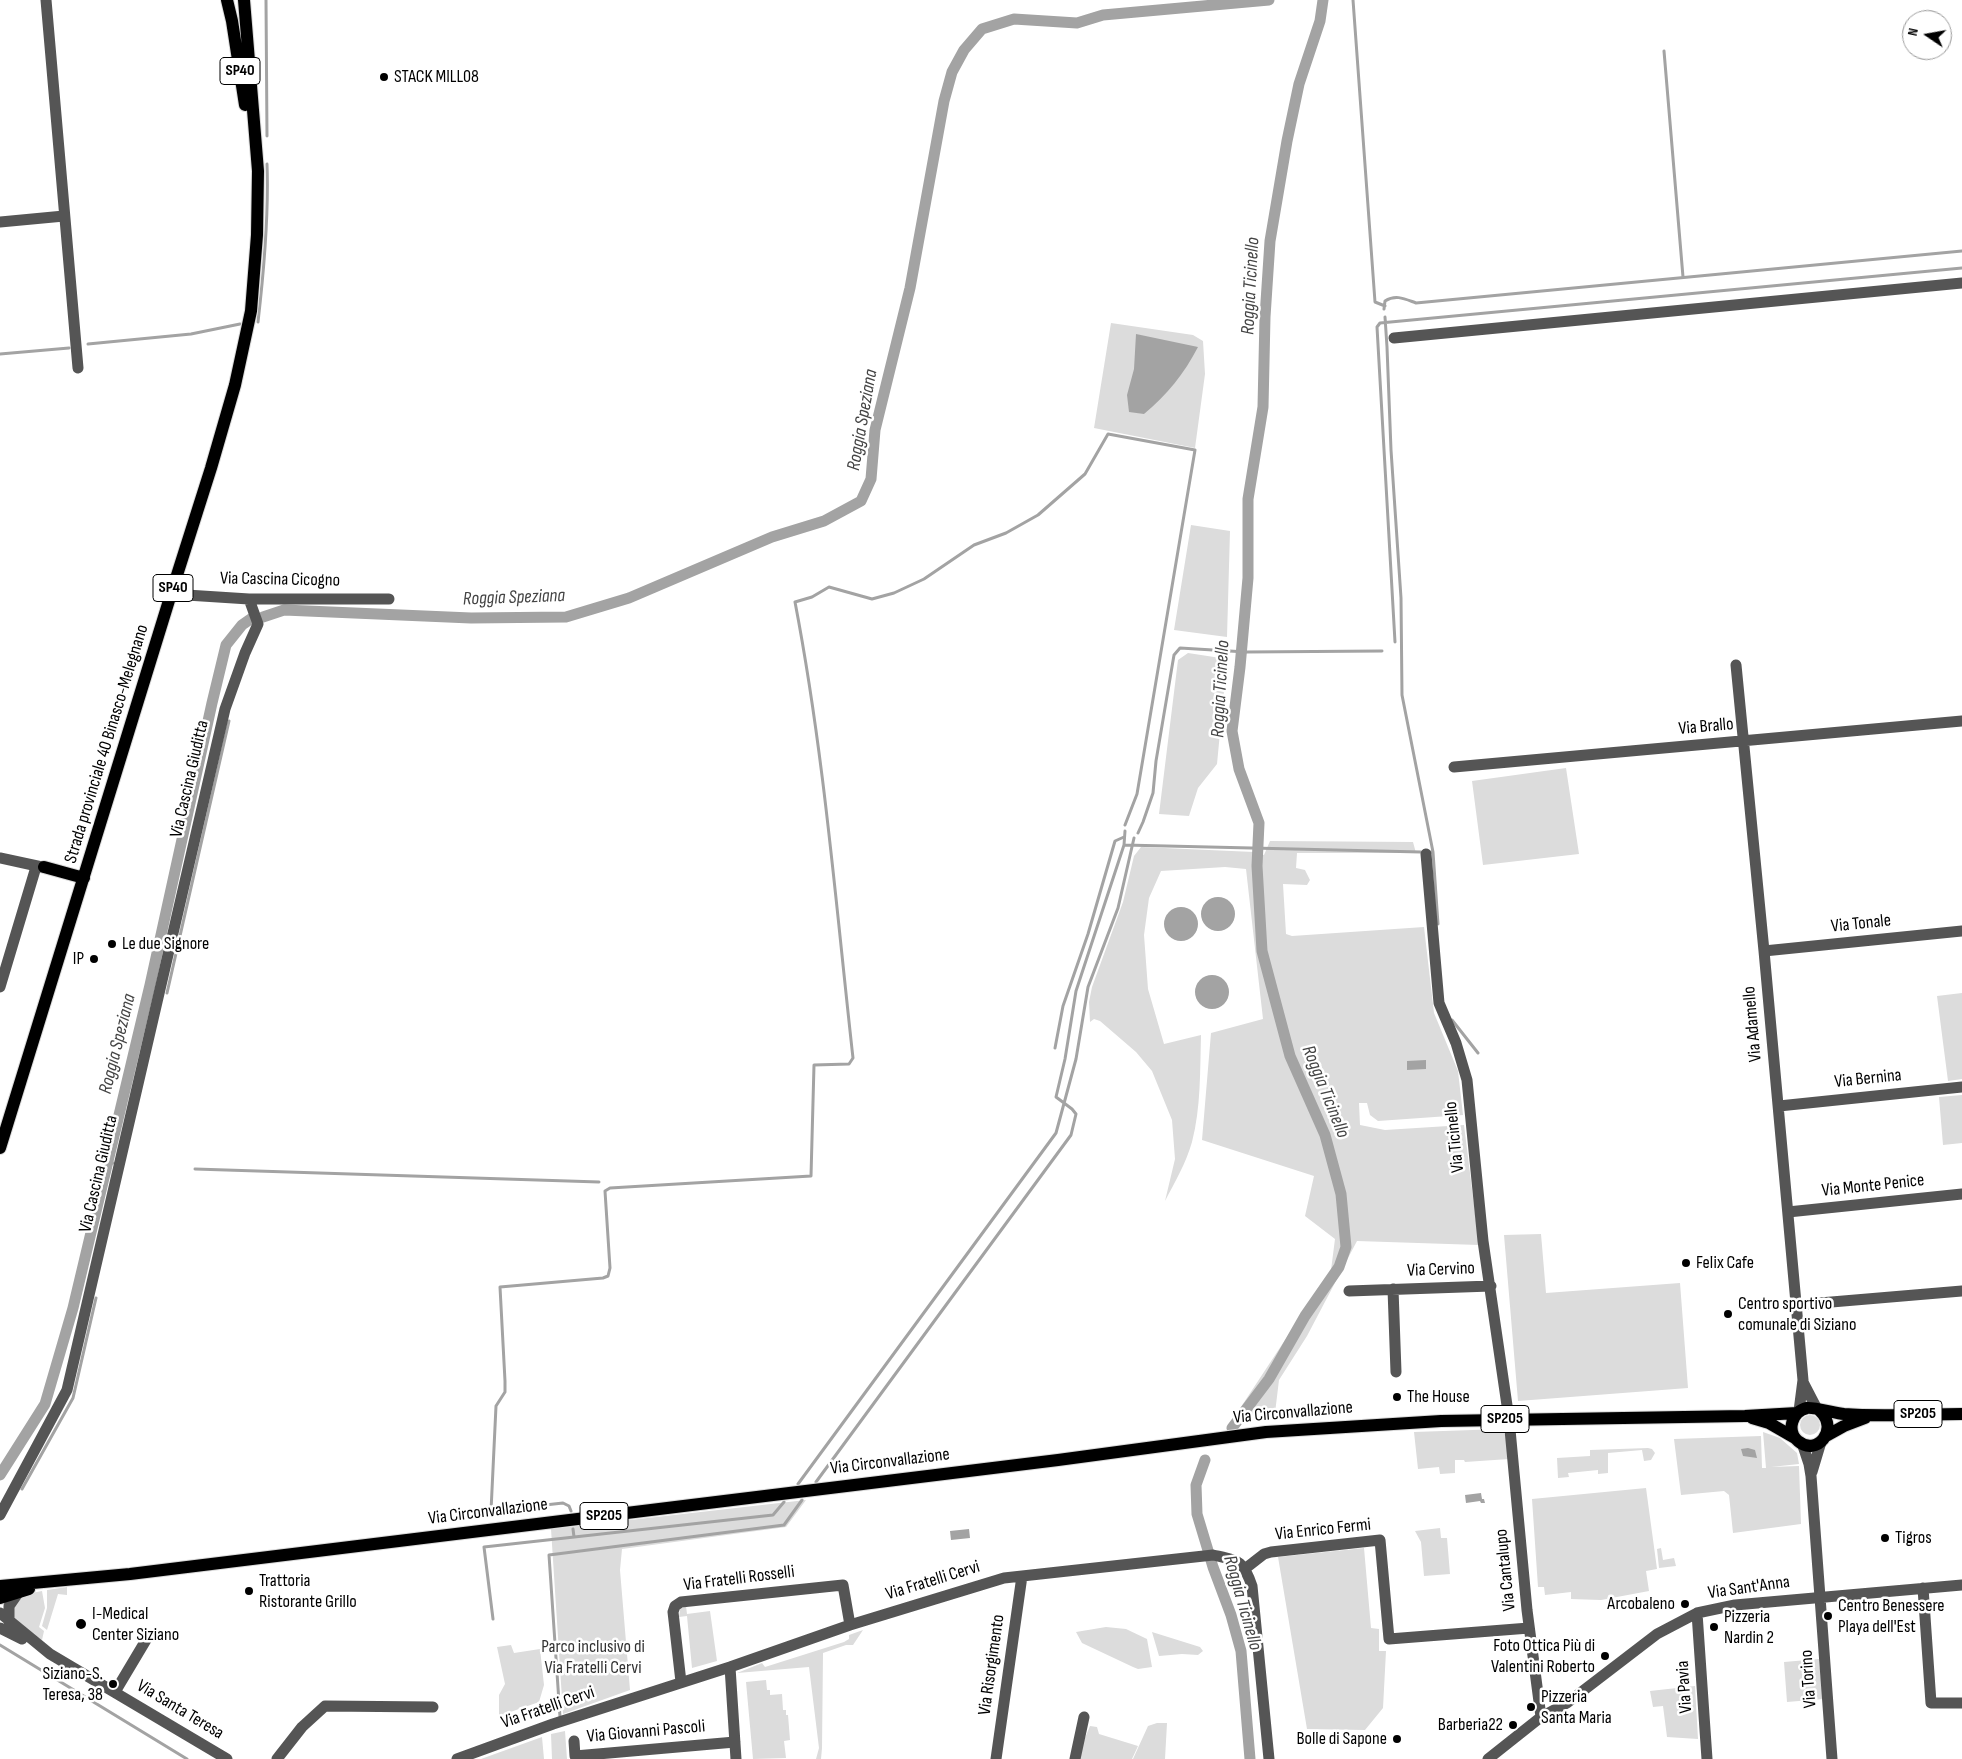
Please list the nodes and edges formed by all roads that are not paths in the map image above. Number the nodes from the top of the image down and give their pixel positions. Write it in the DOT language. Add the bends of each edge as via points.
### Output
graph roads {
  1 [pos="46,0"];
  2 [pos="227,0"];
  3 [pos="244,0"];
  4 [pos="255,141"];
  5 [pos="64,216"];
  6 [pos="0,222"];
  7 [pos="1962,283"];
  8 [pos="1394,338"];
  9 [pos="78,368"];
  10 [pos="171,594"];
  11 [pos="248,598"];
  12 [pos="389,599"];
  13 [pos="1736,665"];
  14 [pos="1962,721"];
  15 [pos="1744,741"];
  16 [pos="1454,767"];
  17 [pos="1426,854"];
  18 [pos="0,858"];
  19 [pos="40,866"];
  20 [pos="84,878"];
  21 [pos="1962,931"];
  22 [pos="1764,951"];
  23 [pos="0,987"];
  24 [pos="1962,1087"];
  25 [pos="1778,1106"];
  26 [pos="0,1148"];
  27 [pos="1962,1194"];
  28 [pos="1788,1212"];
  29 [pos="1491,1286"];
  30 [pos="1393,1289"];
  31 [pos="1349,1291"];
  32 [pos="1962,1291"];
  33 [pos="1796,1305"];
  34 [pos="1396,1372"];
  35 [pos="1802,1380"];
  36 [pos="1818,1410"];
  37 [pos="1798,1412"];
  38 [pos="1874,1414"];
  39 [pos="1962,1414"];
  40 [pos="1745,1416"];
  41 [pos="1509,1419"];
  42 [pos="1824,1439"];
  43 [pos="1799,1441"];
  44 [pos="1811,1476"];
  45 [pos="0,1515"];
  46 [pos="1246,1568"];
  47 [pos="1022,1576"];
  48 [pos="43,1583"];
  49 [pos="1962,1585"];
  50 [pos="0,1586"];
  51 [pos="1923,1588"];
  52 [pos="18,1593"];
  53 [pos="1820,1597"];
  54 [pos="0,1598"];
  55 [pos="0,1613"];
  56 [pos="1697,1613"];
  57 [pos="5,1625"];
  58 [pos="850,1625"];
  59 [pos="1529,1628"];
  60 [pos="149,1635"];
  61 [pos="730,1667"];
  62 [pos="680,1682"];
  63 [pos="115,1692"];
  64 [pos="1962,1703"];
  65 [pos="433,1707"];
  66 [pos="1084,1717"];
  67 [pos="1541,1717"];
  68 [pos="574,1741"];
  69 [pos="735,1742"];
  70 [pos="227,1759"];
  71 [pos="277,1759"];
  72 [pos="457,1759"];
  73 [pos="736,1759"];
  74 [pos="996,1759"];
  75 [pos="1075,1759"];
  76 [pos="1269,1759"];
  77 [pos="1488,1759"];
  78 [pos="1708,1759"];
  79 [pos="1832,1759"];
  1 -- 5 [label="street"];
  2 -- 4 [label="main road, Strada provinciale 40 Binasco-Melegnano / SP40" via="245,105"];
  3 -- 4 [label="main road, Strada provinciale 40 Binasco-Melegnano / SP40"];
  4 -- 10 [label="main road, Strada provinciale 40 Binasco-Melegnano / SP40" via="257,235 251,311 235,385"];
  5 -- 6 [label="street"];
  5 -- 9 [label="street"];
  7 -- 8 [label="street"];
  10 -- 11 [label="street, Via Cascina Cicogno"];
  10 -- 20 [label="main road, Strada provinciale 40 Binasco-Melegnano / SP40"];
  11 -- 12 [label="street, Via Cascina Cicogno"];
  11 -- 45 [label="street, Via Cascina Giuditta" via="258,624 225,709 66,1390"];
  13 -- 15 [label="street, Via Adamello"];
  14 -- 15 [label="street, Via Brallo"];
  15 -- 16 [label="street, Via Brallo"];
  15 -- 22 [label="street, Via Adamello"];
  17 -- 29 [label="street, Via Ticinello" via="1439,1003 1467,1080 1483,1241"];
  18 -- 19 [label="street"];
  19 -- 20 [label="main road"];
  19 -- 23 [label="street"];
  20 -- 26 [label="main road, Strada provinciale 40 Binasco-Melegnano / SP40"];
  21 -- 22 [label="street, Via Tonale"];
  22 -- 25 [label="street, Via Adamello"];
  24 -- 25 [label="street, Via Bernina"];
  25 -- 28 [label="street, Via Adamello"];
  27 -- 28 [label="street, Via Monte Penice"];
  28 -- 33 [label="street, Via Adamello"];
  29 -- 30 [label="street, Via Cervino"];
  29 -- 41 [label="street, Via Ticinello"];
  30 -- 31 [label="street, Via Cervino"];
  30 -- 34 [label="street, Via Cervino"];
  32 -- 33 [label="street"];
  33 -- 35 [label="street, Via Adamello"];
  35 -- 36 [label="street"];
  35 -- 37 [label="street"];
  36 -- 37 [label="main road, SP205"];
  36 -- 38 [label="main road, SP205"];
  36 -- 42 [label="main road" via="1827,1420 1828,1431"];
  37 -- 40 [label="main road, SP205"];
  37 -- 43 [label="main road" via="1791,1425"];
  38 -- 39 [label="main road, SP205"];
  38 -- 42 [label="main road, SP205"];
  40 -- 41 [label="main road, Via Circonvallazione / SP205"];
  40 -- 43 [label="main road, SP205" via="1769,1423"];
  41 -- 48 [label="main road, Via Circonvallazione / SP205" via="1266,1432"];
  41 -- 59 [label="street, Via Cantalupo"];
  42 -- 43 [label="main road, SP205" via="1812,1445"];
  42 -- 44 [label="street"];
  43 -- 44 [label="street"];
  44 -- 53 [label="street, Via Torino"];
  46 -- 47 [label="street, Via Fratelli Cervi" via="1236,1560 1213,1555"];
  46 -- 59 [label="street, Via Enrico Fermi" via="1271,1552 1380,1540 1389,1639"];
  46 -- 76 [label="street" via="1252,1586"];
  47 -- 58 [label="street, Via Fratelli Cervi" via="1004,1578"];
  47 -- 74 [label="street, Via Risorgimento"];
  48 -- 50 [label="main road, SP205"];
  48 -- 52 [label="main road, SP205"];
  49 -- 51 [label="street, Via Sant'Anna"];
  51 -- 53 [label="street, Via Sant'Anna"];
  51 -- 64 [label="street" via="1931,1703"];
  52 -- 54 [label="main road, SP205"];
  52 -- 57 [label="street" via="9,1606"];
  53 -- 56 [label="street, Via Sant'Anna" via="1735,1604"];
  53 -- 79 [label="street, Via Torino"];
  55 -- 57 [label="street, Via Santa Teresa"];
  56 -- 67 [label="street, Via Sant'Anna" via="1657,1634 1568,1703"];
  56 -- 78 [label="street, Via Pavia"];
  57 -- 63 [label="street, Via Santa Teresa"];
  58 -- 61 [label="street, Via Fratelli Cervi"];
  58 -- 62 [label="street, Via Fratelli Rosselli" via="843,1585 681,1602 673,1612"];
  59 -- 67 [label="street, Via Cantalupo"];
  60 -- 63 [label="street, Via Santa Teresa"];
  61 -- 62 [label="street, Via Fratelli Cervi"];
  61 -- 69 [label="street"];
  62 -- 72 [label="street, Via Fratelli Cervi"];
  63 -- 70 [label="street, Via Santa Teresa"];
  65 -- 71 [label="street" via="325,1706 302,1727"];
  66 -- 75 [label="street"];
  67 -- 77 [label="street, Via Sant'Anna"];
  68 -- 69 [label="street, Via Giovanni Pascoli" via="575,1756"];
  69 -- 73 [label="street"];
}
